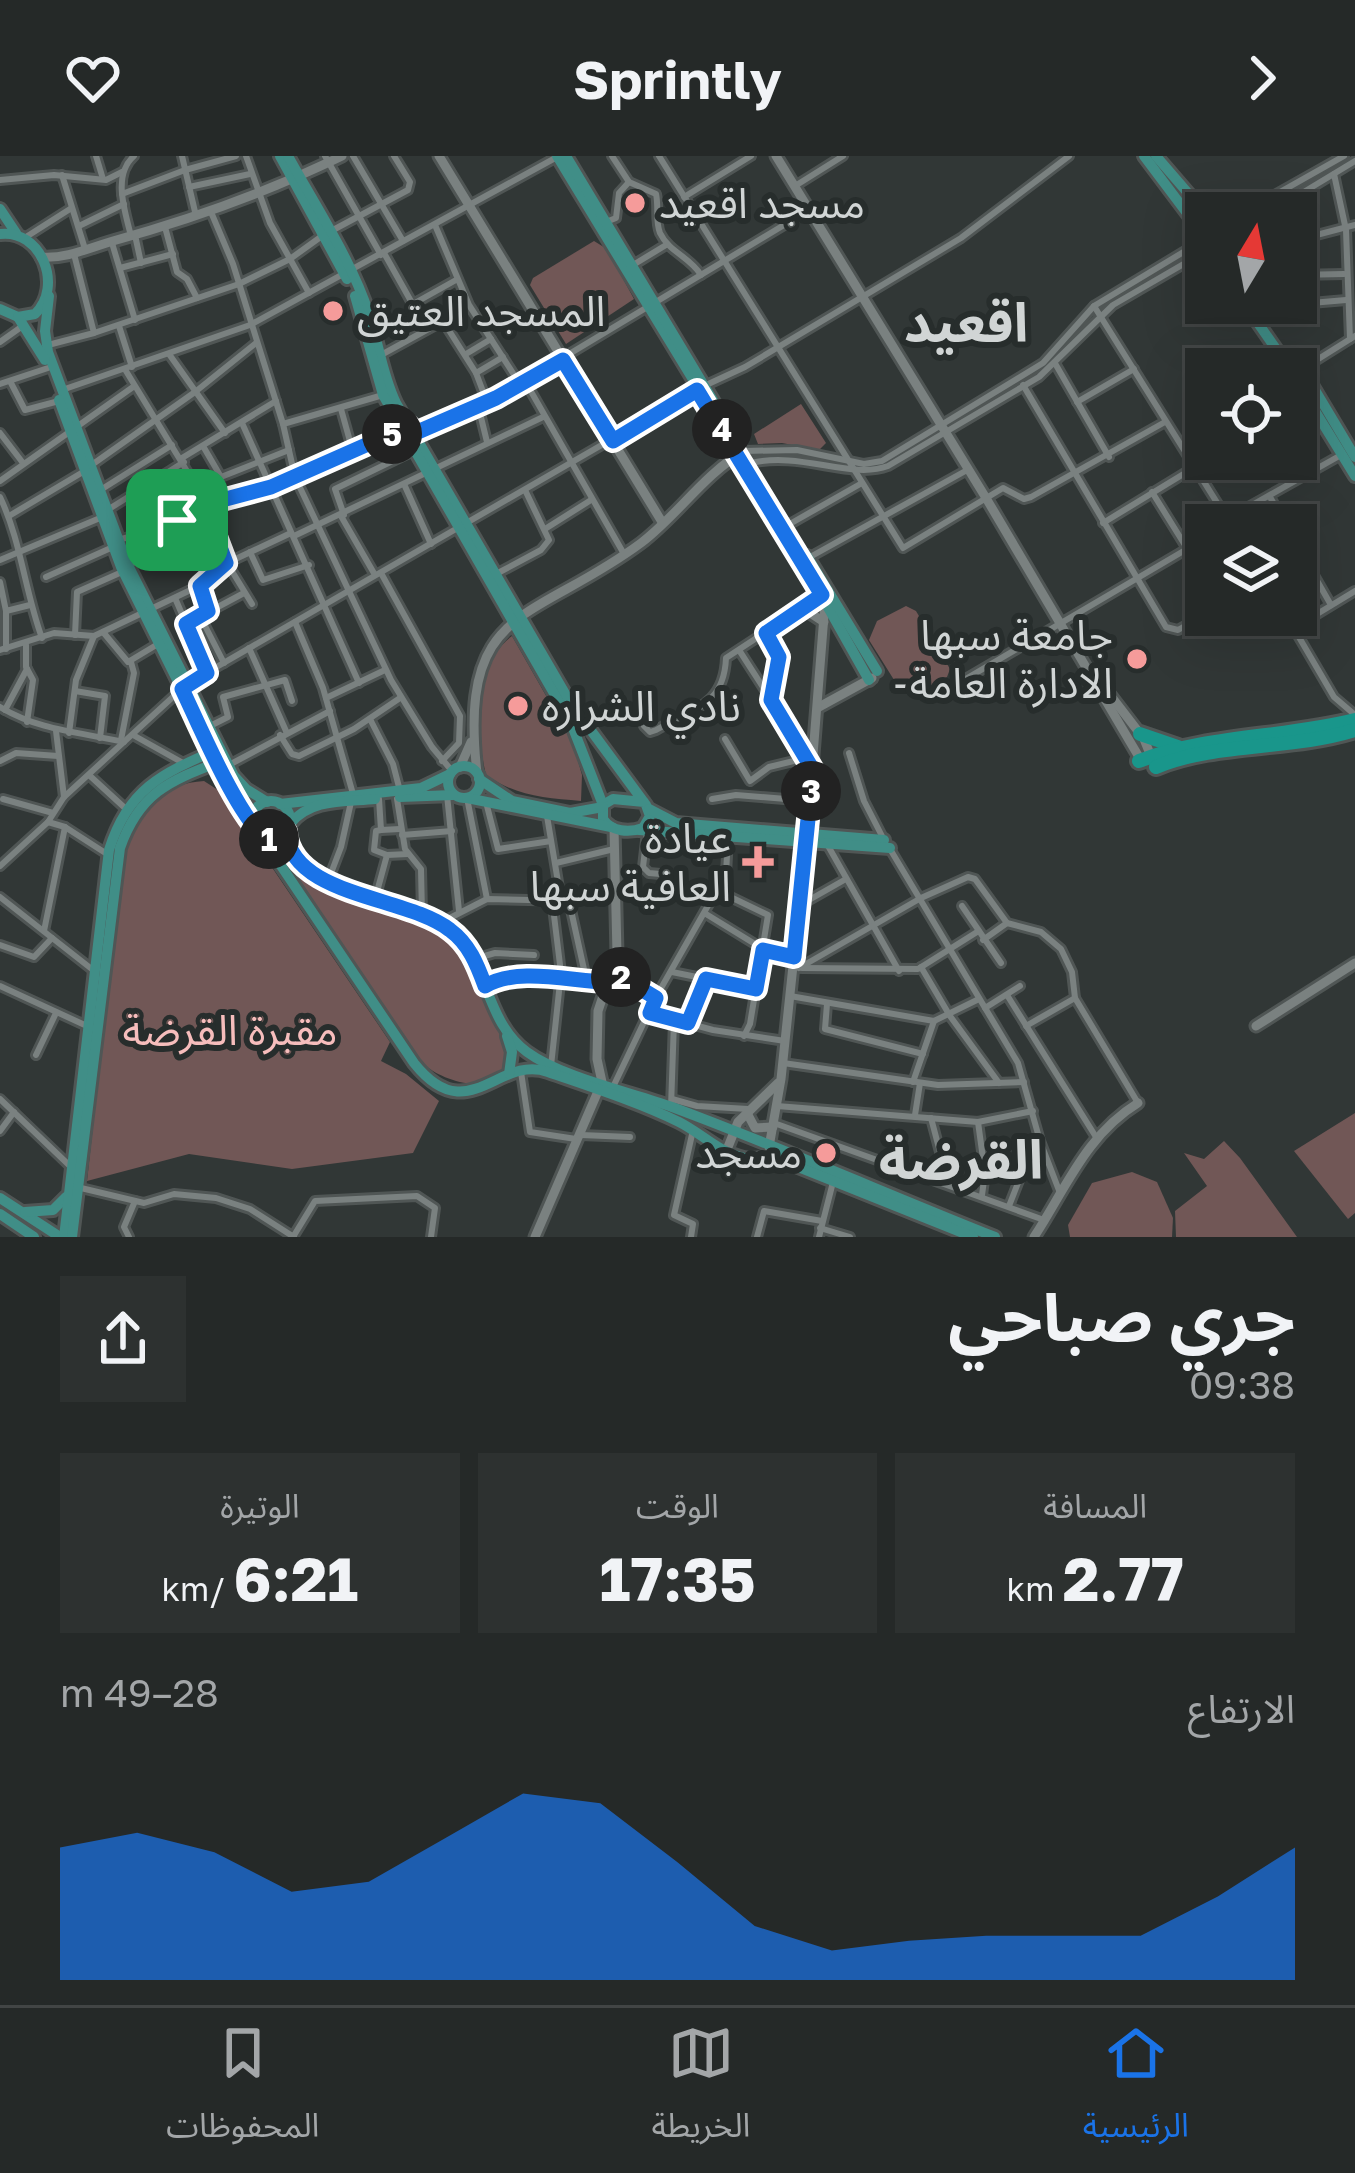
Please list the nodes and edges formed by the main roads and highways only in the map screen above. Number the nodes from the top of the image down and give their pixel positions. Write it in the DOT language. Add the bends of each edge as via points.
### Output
graph roads {
  1 [pos="284,156"];
  2 [pos="560,156"];
  3 [pos="1144,156"];
  4 [pos="1156,156"];
  5 [pos="1187,192"];
  6 [pos="0,209"];
  7 [pos="1185,212"];
  8 [pos="0,234"];
  9 [pos="21,235"];
  10 [pos="348,272"];
  11 [pos="49,296"];
  12 [pos="651,303"];
  13 [pos="0,309"];
  14 [pos="21,321"];
  15 [pos="61,395"];
  16 [pos="1317,404"];
  17 [pos="408,430"];
  18 [pos="1351,452"];
  19 [pos="745,459"];
  20 [pos="87,469"];
  21 [pos="431,474"];
  22 [pos="1355,476"];
  23 [pos="103,514"];
  24 [pos="462,526"];
  25 [pos="807,562"];
  26 [pos="146,611"];
  27 [pos="517,616"];
  28 [pos="873,676"];
  29 [pos="184,687"];
  30 [pos="1355,717"];
  31 [pos="1355,730"];
  32 [pos="207,732"];
  33 [pos="1140,734"];
  34 [pos="1178,748"];
  35 [pos="220,758"];
  36 [pos="192,764"];
  37 [pos="454,771"];
  38 [pos="478,776"];
  39 [pos="229,783"];
  40 [pos="399,794"];
  41 [pos="450,794"];
  42 [pos="352,798"];
  43 [pos="467,798"];
  44 [pos="274,803"];
  45 [pos="603,806"];
  46 [pos="646,806"];
  47 [pos="253,824"];
  48 [pos="288,828"];
  49 [pos="612,828"];
  50 [pos="642,831"];
  51 [pos="727,832"];
  52 [pos="261,836"];
  53 [pos="806,838"];
  54 [pos="112,857"];
  55 [pos="98,973"];
  56 [pos="506,1032"];
  57 [pos="515,1071"];
  58 [pos="599,1085"];
  59 [pos="768,1151"];
  60 [pos="75,1170"];
  61 [pos="73,1191"];
  62 [pos="0,1198"];
  63 [pos="22,1212"];
  64 [pos="0,1214"];
  65 [pos="34,1237"];
  66 [pos="65,1237"];
  67 [pos="973,1237"];
  68 [pos="994,1237"];
  1 -- 10 [label="main road"];
  2 -- 12 [label="main road"];
  2 -- 12 [label="main road"];
  3 -- 7 [label="main road"];
  4 -- 5 [label="main road"];
  6 -- 9 [label="main road"];
  8 -- 9 [label="main road"];
  9 -- 11 [label="main road" via="41,257"];
  10 -- 17 [label="main road"];
  10 -- 17 [label="main road" via="383,395"];
  11 -- 14 [label="main road"];
  11 -- 15 [label="main road" via="47,345"];
  12 -- 19 [label="main road"];
  13 -- 14 [label="main road"];
  14 -- 15 [label="main road"];
  15 -- 20 [label="main road"];
  16 -- 18 [label="main road"];
  17 -- 21 [label="main road"];
  17 -- 21 [label="main road"];
  18 -- 22 [label="main road"];
  19 -- 25 [label="main road"];
  19 -- 25 [label="main road"];
  20 -- 23 [label="main road"];
  20 -- 23 [label="main road"];
  21 -- 24 [label="main road"];
  23 -- 26 [label="main road"];
  24 -- 27 [label="main road"];
  24 -- 27 [label="main road"];
  25 -- 28 [label="main road"];
  26 -- 29 [label="main road"];
  26 -- 29 [label="main road"];
  27 -- 45 [label="main road"];
  27 -- 46 [label="main road"];
  29 -- 32 [label="main road"];
  30 -- 34 [label="highway"];
  31 -- 34 [label="highway" via="1149,762"];
  32 -- 35 [label="main road"];
  32 -- 36 [label="main road"];
  33 -- 34 [label="highway"];
  35 -- 36 [label="main road"];
  35 -- 39 [label="main road"];
  35 -- 44 [label="main road" via="242,785"];
  36 -- 39 [label="main road"];
  36 -- 54 [label="main road" via="133,815"];
  36 -- 54 [label="main road" via="146,787 126,808"];
  37 -- 38 [label="main road"];
  37 -- 40 [label="main road"];
  37 -- 41 [label="main road"];
  38 -- 43 [label="main road"];
  38 -- 45 [label="main road" via="512,801 570,813"];
  39 -- 47 [label="main road"];
  40 -- 41 [label="main road"];
  40 -- 42 [label="main road"];
  40 -- 42 [label="main road"];
  41 -- 43 [label="main road"];
  42 -- 44 [label="main road"];
  42 -- 48 [label="main road" via="308,808"];
  43 -- 49 [label="main road"];
  44 -- 47 [label="main road" via="254,813"];
  44 -- 48 [label="main road" via="288,812"];
  45 -- 46 [label="main road" via="619,798"];
  45 -- 49 [label="main road"];
  46 -- 50 [label="main road"];
  46 -- 51 [label="main road" via="676,824"];
  47 -- 52 [label="main road"];
  48 -- 52 [label="main road" via="274,839"];
  48 -- 56 [label="main road" via="297,863 458,937"];
  49 -- 50 [label="main road"];
  50 -- 51 [label="main road"];
  51 -- 53 [label="main road"];
  52 -- 57 [label="main road" via="428,1078 473,1091"];
  53 -- 53 [label="main road" via="887,844 827,844"];
  54 -- 55 [label="main road"];
  55 -- 60 [label="main road"];
  55 -- 60 [label="main road"];
  56 -- 57 [label="main road"];
  56 -- 58 [label="main road" via="528,1053"];
  57 -- 58 [label="main road"];
  58 -- 59 [label="main road" via="670,1103"];
  58 -- 59 [label="main road" via="726,1152 752,1160"];
  59 -- 67 [label="main road"];
  59 -- 68 [label="main road"];
  60 -- 61 [label="main road"];
  61 -- 63 [label="main road" via="53,1210"];
  61 -- 66 [label="main road"];
  62 -- 63 [label="main road"];
  63 -- 66 [label="main road"];
  64 -- 65 [label="main road"];
}
